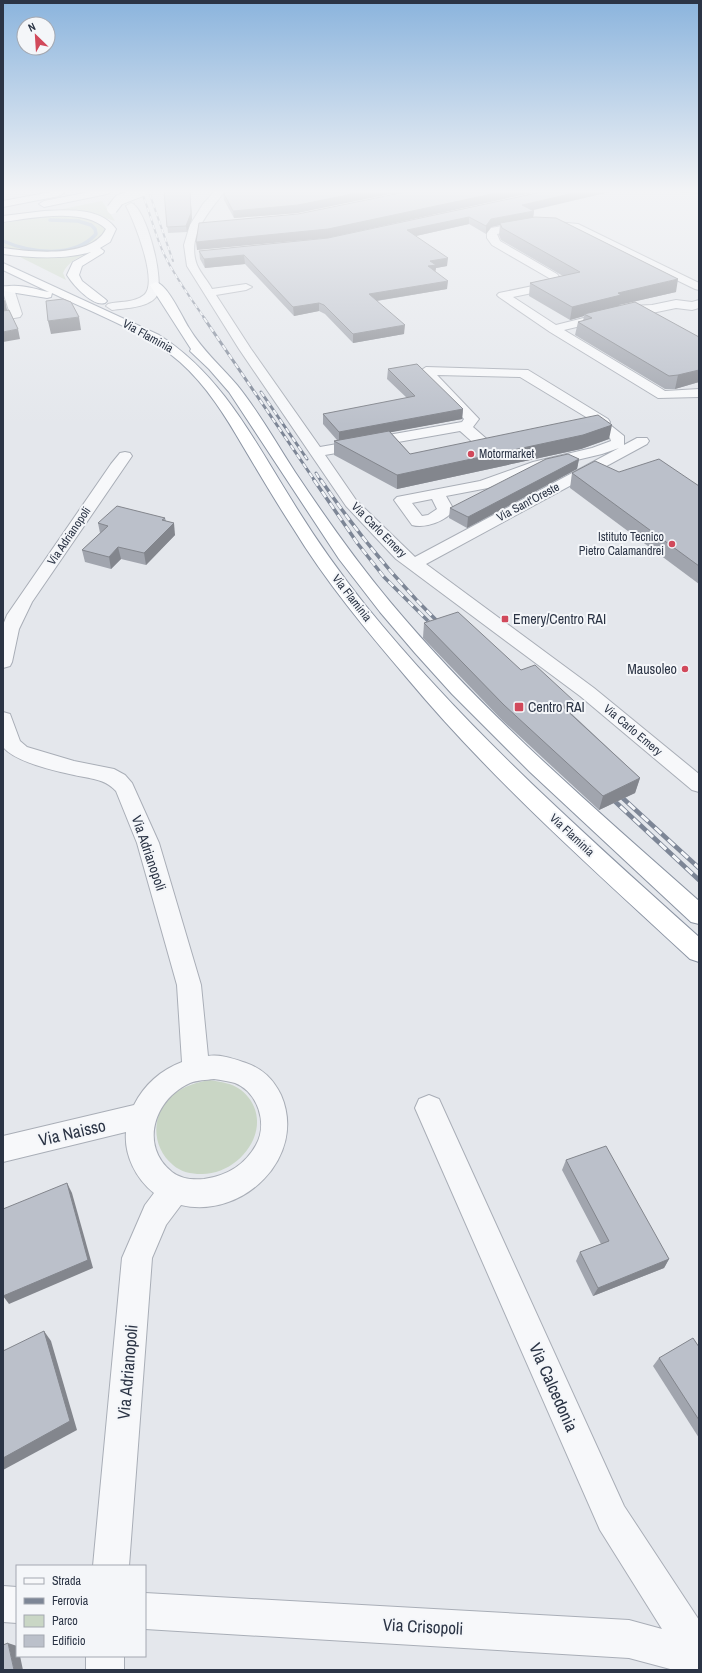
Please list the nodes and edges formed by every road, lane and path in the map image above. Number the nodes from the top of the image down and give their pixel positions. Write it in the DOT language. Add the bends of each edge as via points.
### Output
graph roads {
  1 [pos="10,269"];
  2 [pos="31,269"];
  3 [pos="74,269"];
  4 [pos="152,269"];
  5 [pos="194,269"];
  6 [pos="541,269"];
  7 [pos="662,269"];
  8 [pos="156,285"];
  9 [pos="5,286"];
  10 [pos="246,287"];
  11 [pos="699,287"];
  12 [pos="59,292"];
  13 [pos="208,293"];
  14 [pos="699,295"];
  15 [pos="77,301"];
  16 [pos="101,301"];
  17 [pos="676,304"];
  18 [pos="112,306"];
  19 [pos="697,307"];
  20 [pos="3,316"];
  21 [pos="554,328"];
  22 [pos="201,355"];
  23 [pos="699,393"];
  24 [pos="598,423"];
  25 [pos="462,426"];
  26 [pos="568,429"];
  27 [pos="516,440"];
  28 [pos="642,441"];
  29 [pos="316,452"];
  30 [pos="125,456"];
  31 [pos="437,494"];
  32 [pos="414,564"];
  33 [pos="3,662"];
  34 [pos="3,719"];
  35 [pos="699,785"];
  36 [pos="699,915"];
  37 [pos="699,952"];
  38 [pos="196,1069"];
  39 [pos="429,1108"];
  40 [pos="142,1116"];
  41 [pos="3,1149"];
  42 [pos="175,1189"];
  43 [pos="111,1565"];
  44 [pos="3,1604"];
  45 [pos="16,1605"];
  46 [pos="146,1611"];
  47 [pos="699,1654"];
  48 [pos="105,1657"];
  49 [pos="699,1658"];
  50 [pos="105,1670"];
  1 -- 12 [label="highway, Via Flaminia"];
  2 -- 16 [label="highway, Via Flaminia"];
  3 -- 16 [label="highway" via="76,281"];
  4 -- 8 [label="street"];
  5 -- 13 [label="street, Via Carlo Emery"];
  6 -- 21 [label="street" via="553,276 558,283 503,295"];
  7 -- 11 [label="street"];
  8 -- 18 [label="street" via="152,294 145,299"];
  8 -- 22 [label="highway"];
  9 -- 12 [label="highway" via="23,283"];
  9 -- 15 [label="highway"];
  9 -- 20 [label="street" via="16,314"];
  10 -- 13 [label="street"];
  12 -- 15 [label="highway, Via Flaminia"];
  13 -- 29 [label="street, Via Carlo Emery"];
  14 -- 17 [label="street"];
  15 -- 37 [label="highway, Via Flaminia" via="162,341 198,372 233,416 299,525 326,564 351,599 412,672 543,808"];
  16 -- 18 [label="highway, Via Flaminia"];
  17 -- 19 [label="street"];
  17 -- 21 [label="street" via="631,310"];
  18 -- 22 [label="highway, Via Flaminia" via="165,331"];
  21 -- 23 [label="street" via="657,392 664,395"];
  22 -- 36 [label="highway, Via Flaminia" via="234,390 323,524 369,587 441,671 527,758"];
  24 -- 25 [label="street" via="603,422 522,373 426,371 472,419 467,425"];
  24 -- 26 [label="street"];
  24 -- 31 [label="street" via="617,436 618,443 597,451 538,465 483,485"];
  25 -- 27 [label="street" via="486,446"];
  25 -- 29 [label="street"];
  28 -- 32 [label="street, Via Sant'Oreste"];
  29 -- 32 [label="street, Via Carlo Emery" via="351,503"];
  30 -- 33 [label="street, Via Adrianopoli" via="22,605 8,632"];
  32 -- 35 [label="street, Via Carlo Emery" via="587,692"];
  34 -- 38 [label="street, Via Adrianopoli" via="11,744 20,752 74,768 107,774 118,780 125,788 148,843 189,985"];
  38 -- 40 [label="street" via="178,1076 163,1086 150,1100"];
  38 -- 42 [label="street" via="214,1067 233,1070 249,1077 262,1089 271,1104 275,1122 273,1140 265,1158 235,1185 215,1192 194,1193"];
  39 -- 47 [label="street, Via Calcedonia" via="612,1518"];
  40 -- 41 [label="street, Via Naisso"];
  40 -- 42 [label="street" via="139,1145 143,1159 151,1171"];
  42 -- 43 [label="street, Via Adrianopoli" via="156,1215 137,1258"];
  44 -- 45 [label="street"];
  46 -- 49 [label="street, Via Crisopoli" via="629,1639"];
  48 -- 50 [label="street"];
}
